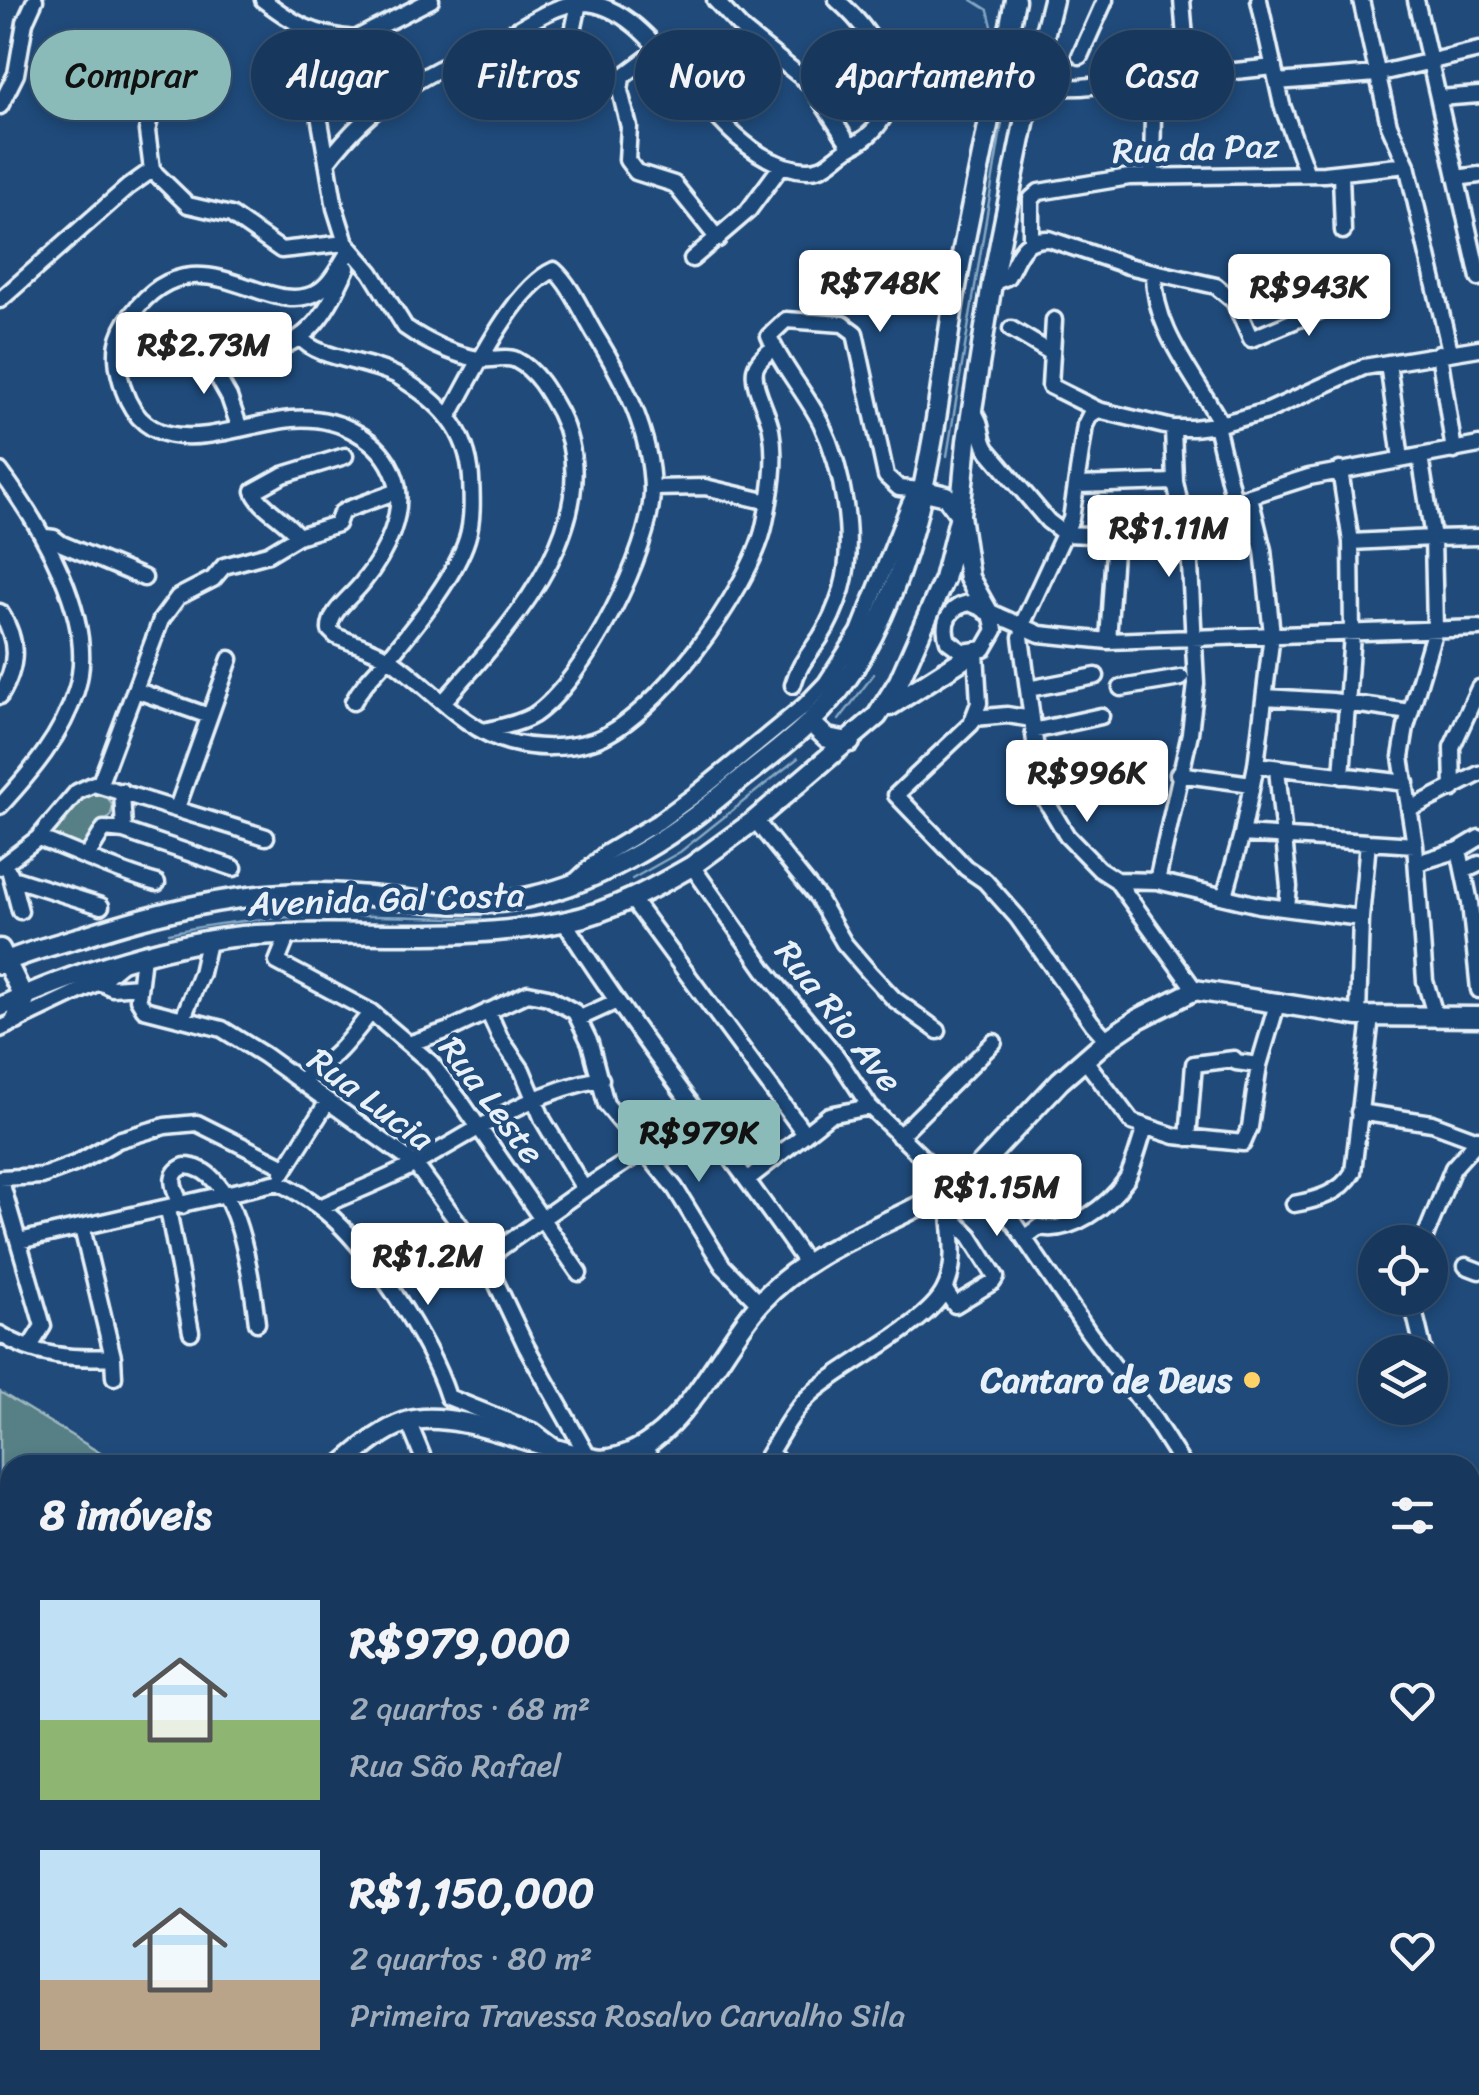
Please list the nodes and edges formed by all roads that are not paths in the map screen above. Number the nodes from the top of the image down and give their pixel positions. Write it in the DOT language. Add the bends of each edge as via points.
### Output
graph roads {
  1 [pos="35,0"];
  2 [pos="262,0"];
  3 [pos="431,0"];
  4 [pos="715,0"];
  5 [pos="838,0"];
  6 [pos="1015,0"];
  7 [pos="1052,0"];
  8 [pos="1105,0"];
  9 [pos="1182,0"];
  10 [pos="1259,0"];
  11 [pos="1361,0"];
  12 [pos="1416,0"];
  13 [pos="578,3"];
  14 [pos="285,18"];
  15 [pos="293,30"];
  16 [pos="313,30"];
  17 [pos="371,30"];
  18 [pos="573,30"];
  19 [pos="637,30"];
  20 [pos="1009,30"];
  21 [pos="1044,30"];
  22 [pos="1184,30"];
  23 [pos="1479,50"];
  24 [pos="1080,56"];
  25 [pos="1430,60"];
  26 [pos="635,67"];
  27 [pos="1376,74"];
  28 [pos="1234,75"];
  29 [pos="1275,75"];
  30 [pos="1479,95"];
  31 [pos="1439,98"];
  32 [pos="0,106"];
  33 [pos="150,120"];
  34 [pos="321,120"];
  35 [pos="721,120"];
  36 [pos="989,120"];
  37 [pos="1024,120"];
  38 [pos="1153,120"];
  39 [pos="851,147"];
  40 [pos="328,162"];
  41 [pos="782,165"];
  42 [pos="1408,165"];
  43 [pos="152,170"];
  44 [pos="1307,174"];
  45 [pos="1342,174"];
  46 [pos="1479,174"];
  47 [pos="1152,176"];
  48 [pos="1456,178"];
  49 [pos="1343,231"];
  50 [pos="718,239"];
  51 [pos="1031,241"];
  52 [pos="350,249"];
  53 [pos="692,259"];
  54 [pos="1154,272"];
  55 [pos="1479,278"];
  56 [pos="992,282"];
  57 [pos="1352,297"];
  58 [pos="0,300"];
  59 [pos="1054,320"];
  60 [pos="1011,329"];
  61 [pos="301,338"];
  62 [pos="772,342"];
  63 [pos="1479,348"];
  64 [pos="1050,352"];
  65 [pos="1444,352"];
  66 [pos="194,356"];
  67 [pos="480,360"];
  68 [pos="1388,362"];
  69 [pos="214,365"];
  70 [pos="972,410"];
  71 [pos="1098,410"];
  72 [pos="450,415"];
  73 [pos="1218,425"];
  74 [pos="1173,428"];
  75 [pos="240,429"];
  76 [pos="1479,445"];
  77 [pos="1454,450"];
  78 [pos="345,456"];
  79 [pos="1420,456"];
  80 [pos="1401,458"];
  81 [pos="1340,470"];
  82 [pos="0,471"];
  83 [pos="1176,482"];
  84 [pos="1077,485"];
  85 [pos="652,488"];
  86 [pos="398,490"];
  87 [pos="921,490"];
  88 [pos="1242,499"];
  89 [pos="769,502"];
  90 [pos="960,515"];
  91 [pos="1183,516"];
  92 [pos="1065,534"];
  93 [pos="298,536"];
  94 [pos="1115,536"];
  95 [pos="1479,537"];
  96 [pos="1432,538"];
  97 [pos="1351,542"];
  98 [pos="58,549"];
  99 [pos="144,578"];
  100 [pos="0,612"];
  101 [pos="989,612"];
  102 [pos="1479,628"];
  103 [pos="1435,629"];
  104 [pos="1021,632"];
  105 [pos="1272,634"];
  106 [pos="1352,634"];
  107 [pos="1194,639"];
  108 [pos="1108,642"];
  109 [pos="976,651"];
  110 [pos="388,658"];
  111 [pos="230,659"];
  112 [pos="1096,676"];
  113 [pos="1181,678"];
  114 [pos="793,685"];
  115 [pos="1121,688"];
  116 [pos="1479,688"];
  117 [pos="1028,689"];
  118 [pos="135,690"];
  119 [pos="0,696"];
  120 [pos="1264,697"];
  121 [pos="812,698"];
  122 [pos="444,701"];
  123 [pos="352,702"];
  124 [pos="1347,702"];
  125 [pos="1410,712"];
  126 [pos="209,716"];
  127 [pos="878,716"];
  128 [pos="1101,716"];
  129 [pos="974,718"];
  130 [pos="810,722"];
  131 [pos="1032,725"];
  132 [pos="483,731"];
  133 [pos="850,742"];
  134 [pos="1256,765"];
  135 [pos="1278,770"];
  136 [pos="1178,774"];
  137 [pos="1479,774"];
  138 [pos="1342,776"];
  139 [pos="100,783"];
  140 [pos="1406,783"];
  141 [pos="1252,784"];
  142 [pos="1452,789"];
  143 [pos="122,791"];
  144 [pos="0,806"];
  145 [pos="177,808"];
  146 [pos="1410,809"];
  147 [pos="755,820"];
  148 [pos="124,831"];
  149 [pos="1242,834"];
  150 [pos="266,836"];
  151 [pos="1284,836"];
  152 [pos="38,838"];
  153 [pos="1479,838"];
  154 [pos="1368,842"];
  155 [pos="1415,846"];
  156 [pos="1460,850"];
  157 [pos="88,856"];
  158 [pos="1417,863"];
  159 [pos="4,864"];
  160 [pos="692,866"];
  161 [pos="234,868"];
  162 [pos="1472,868"];
  163 [pos="12,878"];
  164 [pos="1116,880"];
  165 [pos="1157,881"];
  166 [pos="575,882"];
  167 [pos="158,883"];
  168 [pos="1225,895"];
  169 [pos="631,898"];
  170 [pos="101,906"];
  171 [pos="1286,907"];
  172 [pos="20,911"];
  173 [pos="1361,918"];
  174 [pos="560,922"];
  175 [pos="288,935"];
  176 [pos="208,942"];
  177 [pos="2,958"];
  178 [pos="134,959"];
  179 [pos="99,982"];
  180 [pos="139,986"];
  181 [pos="1195,990"];
  182 [pos="1479,990"];
  183 [pos="23,996"];
  184 [pos="1278,1001"];
  185 [pos="614,1002"];
  186 [pos="0,1007"];
  187 [pos="488,1011"];
  188 [pos="371,1012"];
  189 [pos="1364,1017"];
  190 [pos="1479,1017"];
  191 [pos="183,1018"];
  192 [pos="580,1018"];
  193 [pos="1436,1018"];
  194 [pos="8,1025"];
  195 [pos="938,1031"];
  196 [pos="1108,1040"];
  197 [pos="994,1042"];
  198 [pos="412,1044"];
  199 [pos="1084,1059"];
  200 [pos="1259,1065"];
  201 [pos="601,1079"];
  202 [pos="299,1080"];
  203 [pos="532,1099"];
  204 [pos="328,1100"];
  205 [pos="870,1107"];
  206 [pos="1359,1112"];
  207 [pos="700,1114"];
  208 [pos="478,1127"];
  209 [pos="1145,1128"];
  210 [pos="805,1134"];
  211 [pos="899,1136"];
  212 [pos="1188,1138"];
  213 [pos="1478,1139"];
  214 [pos="644,1151"];
  215 [pos="415,1164"];
  216 [pos="285,1166"];
  217 [pos="977,1169"];
  218 [pos="0,1178"];
  219 [pos="748,1179"];
  220 [pos="278,1182"];
  221 [pos="952,1188"];
  222 [pos="584,1189"];
  223 [pos="227,1193"];
  224 [pos="1294,1204"];
  225 [pos="175,1207"];
  226 [pos="320,1207"];
  227 [pos="949,1214"];
  228 [pos="542,1219"];
  229 [pos="1430,1225"];
  230 [pos="82,1228"];
  231 [pos="1024,1238"];
  232 [pos="19,1241"];
  233 [pos="484,1259"];
  234 [pos="806,1263"];
  235 [pos="578,1274"];
  236 [pos="945,1290"];
  237 [pos="760,1304"];
  238 [pos="257,1323"];
  239 [pos="192,1332"];
  240 [pos="0,1334"];
  241 [pos="30,1348"];
  242 [pos="114,1356"];
  243 [pos="114,1377"];
  244 [pos="408,1422"];
  245 [pos="644,1447"];
  246 [pos="560,1452"];
  247 [pos="355,1455"];
  248 [pos="422,1455"];
  249 [pos="569,1455"];
  250 [pos="586,1455"];
  251 [pos="626,1455"];
  252 [pos="649,1455"];
  253 [pos="770,1455"];
  254 [pos="1177,1455"];
  1 -- 32 [label="street" via="16,74"];
  2 -- 14 [label="street"];
  3 -- 17 [label="street"];
  4 -- 39 [label="street" via="810,84"];
  5 -- 39 [label="street" via="868,30 890,75 884,120"];
  6 -- 20 [label="main road"];
  7 -- 21 [label="main road, Avenida Gal Costa"];
  8 -- 24 [label="street"];
  9 -- 22 [label="street"];
  10 -- 29 [label="street"];
  11 -- 27 [label="street"];
  12 -- 25 [label="street"];
  13 -- 18 [label="street"];
  13 -- 19 [label="street" via="621,14"];
  13 -- 40 [label="street" via="402,88 355,127"];
  14 -- 15 [label="street"];
  14 -- 16 [label="street"];
  23 -- 25 [label="street"];
  25 -- 27 [label="street"];
  25 -- 31 [label="street"];
  26 -- 50 [label="street" via="622,77 620,91 629,127 627,160 636,172 674,184"];
  27 -- 29 [label="street"];
  27 -- 42 [label="street"];
  28 -- 29 [label="street"];
  29 -- 44 [label="street"];
  30 -- 31 [label="street"];
  31 -- 48 [label="street"];
  33 -- 43 [label="street"];
  34 -- 40 [label="street"];
  35 -- 41 [label="street"];
  36 -- 87 [label="main road, Avenida Gal Costa"];
  37 -- 56 [label="main road, Avenida Gal Costa"];
  38 -- 47 [label="street"];
  39 -- 41 [label="street" via="824,168"];
  40 -- 52 [label="street"];
  41 -- 50 [label="street" via="748,212"];
  42 -- 45 [label="street, Rua da Paz"];
  42 -- 65 [label="street"];
  43 -- 52 [label="street" via="188,205 230,216 281,250"];
  43 -- 58 [label="street"];
  44 -- 45 [label="street, Rua da Paz"];
  44 -- 47 [label="street, Rua da Paz"];
  45 -- 49 [label="street"];
  46 -- 48 [label="street"];
  47 -- 51 [label="street, Rua da Paz" via="1039,192 1031,200"];
  48 -- 55 [label="street"];
  50 -- 53 [label="street"];
  51 -- 54 [label="street" via="1049,239"];
  51 -- 56 [label="street" via="1006,277"];
  52 -- 61 [label="street" via="325,310"];
  52 -- 67 [label="street" via="405,327"];
  52 -- 75 [label="street" via="322,289 304,297 189,277 164,284 120,333 115,359 130,404 146,425 183,436"];
  54 -- 57 [label="street" via="1228,294 1251,339"];
  54 -- 73 [label="street" via="1155,296 1178,356"];
  56 -- 70 [label="main road, Avenida Gal Costa"];
  59 -- 64 [label="street"];
  60 -- 64 [label="street"];
  61 -- 69 [label="street"];
  61 -- 72 [label="street" via="315,351 399,377"];
  62 -- 87 [label="street" via="794,318 849,328 858,340 886,476 899,488"];
  62 -- 89 [label="street" via="755,374 771,430"];
  62 -- 114 [label="street" via="822,424 845,517 847,560 839,597"];
  63 -- 65 [label="street"];
  64 -- 71 [label="street" via="1050,386"];
  65 -- 68 [label="street"];
  65 -- 77 [label="street"];
  66 -- 69 [label="street"];
  67 -- 72 [label="street"];
  67 -- 85 [label="street" via="513,308 551,270 558,273 628,392"];
  67 -- 122 [label="street" via="515,360 542,383 569,435 573,486 545,571"];
  68 -- 73 [label="street"];
  68 -- 80 [label="street"];
  69 -- 75 [label="street"];
  70 -- 90 [label="main road, Avenida Gal Costa"];
  70 -- 92 [label="street" via="982,423 986,449"];
  71 -- 74 [label="street"];
  71 -- 84 [label="street" via="1086,425"];
  72 -- 110 [label="street" via="470,468 466,540"];
  73 -- 74 [label="street"];
  73 -- 88 [label="street"];
  74 -- 83 [label="street"];
  75 -- 86 [label="street" via="300,418 340,424 386,457"];
  76 -- 77 [label="street"];
  77 -- 79 [label="street"];
  78 -- 93 [label="street" via="254,491"];
  79 -- 80 [label="street"];
  79 -- 96 [label="street"];
  80 -- 81 [label="street"];
  81 -- 88 [label="street"];
  81 -- 97 [label="street"];
  82 -- 98 [label="street"];
  83 -- 84 [label="street"];
  83 -- 91 [label="street"];
  84 -- 92 [label="street"];
  85 -- 89 [label="street" via="705,487"];
  85 -- 132 [label="street" via="632,567 594,644 542,708"];
  86 -- 93 [label="street" via="348,509 337,524"];
  86 -- 110 [label="street" via="382,553 329,626 336,636"];
  87 -- 90 [label="main road" via="946,496"];
  87 -- 121 [label="street" via="858,632"];
  87 -- 130 [label="main road, Avenida Gal Costa" via="883,615 855,666"];
  88 -- 91 [label="street"];
  88 -- 105 [label="street" via="1263,550"];
  89 -- 132 [label="street" via="757,550 719,616 640,709 605,735 565,746 512,743"];
  90 -- 101 [label="main road" via="969,578"];
  90 -- 127 [label="main road, Avenida Gal Costa" via="944,579"];
  91 -- 94 [label="street"];
  91 -- 107 [label="street"];
  92 -- 94 [label="street"];
  92 -- 104 [label="street"];
  93 -- 118 [label="street" via="268,554 224,566 170,605"];
  94 -- 108 [label="street"];
  95 -- 96 [label="street"];
  96 -- 97 [label="street"];
  96 -- 103 [label="street"];
  97 -- 106 [label="street"];
  98 -- 99 [label="street"];
  98 -- 144 [label="street" via="77,629 78,687 50,746"];
  100 -- 119 [label="street" via="15,647"];
  101 -- 104 [label="street"];
  101 -- 109 [label="street" via="995,630"];
  101 -- 109 [label="street" via="964,604 946,620 954,648"];
  102 -- 103 [label="street"];
  103 -- 106 [label="street"];
  103 -- 125 [label="street"];
  104 -- 108 [label="street"];
  104 -- 109 [label="street"];
  104 -- 117 [label="street"];
  105 -- 106 [label="street"];
  105 -- 107 [label="street"];
  105 -- 120 [label="street"];
  106 -- 124 [label="street"];
  107 -- 108 [label="street"];
  107 -- 136 [label="street" via="1194,709"];
  109 -- 127 [label="main road"];
  109 -- 129 [label="street"];
  110 -- 122 [label="street"];
  110 -- 123 [label="street"];
  111 -- 126 [label="street"];
  112 -- 117 [label="street"];
  113 -- 115 [label="street"];
  116 -- 142 [label="street" via="1452,746"];
  117 -- 131 [label="street"];
  118 -- 126 [label="street"];
  118 -- 139 [label="street"];
  120 -- 124 [label="street"];
  120 -- 134 [label="street"];
  121 -- 130 [label="street"];
  121 -- 166 [label="street"];
  122 -- 132 [label="street"];
  124 -- 125 [label="street"];
  124 -- 138 [label="street"];
  125 -- 140 [label="street" via="1401,757"];
  126 -- 145 [label="street"];
  127 -- 133 [label="main road, Avenida Gal Costa"];
  128 -- 131 [label="street"];
  129 -- 131 [label="street" via="1007,715"];
  129 -- 196 [label="street" via="896,795 1006,905"];
  130 -- 133 [label="main road" via="827,738"];
  130 -- 166 [label="main road, Avenida Gal Costa" via="669,836"];
  131 -- 164 [label="street" via="1042,794 1053,815"];
  133 -- 147 [label="main road, Avenida Gal Costa"];
  134 -- 135 [label="street"];
  134 -- 141 [label="street"];
  135 -- 138 [label="street"];
  135 -- 151 [label="street"];
  136 -- 141 [label="street"];
  136 -- 165 [label="street"];
  137 -- 142 [label="street"];
  138 -- 140 [label="street"];
  139 -- 143 [label="street"];
  139 -- 152 [label="street" via="77,792"];
  140 -- 146 [label="street"];
  141 -- 149 [label="street"];
  142 -- 146 [label="street"];
  143 -- 145 [label="street"];
  143 -- 148 [label="street"];
  145 -- 150 [label="street"];
  146 -- 155 [label="street"];
  147 -- 160 [label="main road, Avenida Gal Costa"];
  147 -- 195 [label="street" via="868,971 894,1000"];
  148 -- 157 [label="street" via="104,829"];
  148 -- 161 [label="street"];
  149 -- 151 [label="street"];
  149 -- 168 [label="street"];
  151 -- 154 [label="street"];
  151 -- 171 [label="street"];
  152 -- 157 [label="street"];
  152 -- 159 [label="street"];
  153 -- 156 [label="street"];
  154 -- 155 [label="street"];
  154 -- 173 [label="street"];
  155 -- 158 [label="street"];
  156 -- 158 [label="street"];
  156 -- 162 [label="street"];
  157 -- 167 [label="street"];
  158 -- 193 [label="street" via="1425,981"];
  159 -- 163 [label="street"];
  160 -- 169 [label="main road, Avenida Gal Costa"];
  160 -- 205 [label="street, Rua Rio Ave"];
  162 -- 182 [label="street"];
  163 -- 170 [label="street"];
  163 -- 172 [label="street"];
  164 -- 165 [label="street"];
  164 -- 181 [label="street"];
  165 -- 168 [label="street"];
  166 -- 177 [label="main road, Avenida Gal Costa" via="520,899 464,904 313,892 218,901"];
  168 -- 171 [label="street"];
  169 -- 174 [label="main road, Avenida Gal Costa"];
  169 -- 210 [label="street"];
  171 -- 173 [label="street"];
  173 -- 189 [label="street"];
  174 -- 175 [label="main road, Avenida Gal Costa" via="438,936"];
  174 -- 185 [label="street"];
  175 -- 176 [label="main road, Avenida Gal Costa"];
  175 -- 188 [label="street, Rua Leste" via="277,962"];
  176 -- 178 [label="main road, Avenida Gal Costa"];
  176 -- 191 [label="street"];
  177 -- 183 [label="main road"];
  178 -- 179 [label="street"];
  178 -- 180 [label="street"];
  178 -- 183 [label="main road, Avenida Gal Costa"];
  179 -- 180 [label="street"];
  179 -- 194 [label="street"];
  180 -- 191 [label="street, Rua Lucia" via="144,1009"];
  181 -- 184 [label="main road"];
  181 -- 196 [label="main road"];
  183 -- 186 [label="main road, Avenida Gal Costa"];
  183 -- 194 [label="main road" via="25,1004"];
  184 -- 189 [label="main road"];
  184 -- 200 [label="street"];
  185 -- 192 [label="street"];
  185 -- 207 [label="street"];
  187 -- 192 [label="street" via="537,993"];
  187 -- 198 [label="street"];
  187 -- 203 [label="street"];
  188 -- 198 [label="street, Rua Leste"];
  188 -- 202 [label="street" via="349,1044"];
  189 -- 193 [label="main road"];
  189 -- 206 [label="street"];
  190 -- 193 [label="main road"];
  191 -- 202 [label="street, Rua Lucia" via="222,1030"];
  192 -- 201 [label="street"];
  196 -- 199 [label="main road"];
  197 -- 211 [label="street"];
  198 -- 208 [label="street, Rua Leste"];
  199 -- 209 [label="street" via="1132,1122"];
  199 -- 217 [label="main road"];
  200 -- 212 [label="street" via="1243,1143"];
  200 -- 212 [label="street" via="1234,1059 1194,1064"];
  201 -- 203 [label="street"];
  201 -- 214 [label="street" via="606,1104"];
  202 -- 204 [label="street, Rua Lucia"];
  203 -- 208 [label="street"];
  203 -- 222 [label="street"];
  204 -- 215 [label="street, Rua Lucia"];
  204 -- 216 [label="street"];
  205 -- 210 [label="street" via="837,1111"];
  205 -- 211 [label="street, Rua Rio Ave"];
  206 -- 213 [label="street" via="1432,1123"];
  206 -- 224 [label="street" via="1350,1177 1331,1193"];
  207 -- 214 [label="street"];
  207 -- 219 [label="street"];
  208 -- 215 [label="street"];
  208 -- 228 [label="street, Rua Leste"];
  209 -- 212 [label="street"];
  209 -- 231 [label="street" via="1130,1174 1105,1206"];
  210 -- 219 [label="street"];
  211 -- 221 [label="street, Rua Rio Ave"];
  213 -- 229 [label="street" via="1454,1168"];
  214 -- 222 [label="street"];
  214 -- 237 [label="street" via="722,1266"];
  215 -- 226 [label="street"];
  215 -- 233 [label="street, Rua Lucia"];
  216 -- 218 [label="street" via="197,1123 118,1140 42,1176"];
  216 -- 220 [label="street"];
  217 -- 221 [label="main road"];
  217 -- 231 [label="street"];
  218 -- 232 [label="street"];
  219 -- 234 [label="street"];
  220 -- 223 [label="street"];
  220 -- 226 [label="street"];
  221 -- 227 [label="street"];
  221 -- 234 [label="main road"];
  222 -- 228 [label="street"];
  223 -- 225 [label="street"];
  223 -- 225 [label="street" via="208,1174 185,1166 172,1182"];
  223 -- 238 [label="street"];
  225 -- 230 [label="street"];
  225 -- 239 [label="street"];
  226 -- 246 [label="street" via="390,1290 448,1397 535,1432"];
  227 -- 236 [label="street" via="952,1256"];
  227 -- 236 [label="street" via="996,1278 955,1305"];
  228 -- 233 [label="street"];
  228 -- 235 [label="street, Rua Leste"];
  230 -- 232 [label="street"];
  230 -- 242 [label="street"];
  231 -- 254 [label="street"];
  232 -- 241 [label="street" via="42,1326"];
  233 -- 250 [label="street, Rua Lucia"];
  234 -- 237 [label="main road"];
  236 -- 253 [label="street" via="810,1396"];
  237 -- 245 [label="main road" via="669,1426"];
  240 -- 241 [label="street"];
  241 -- 242 [label="street" via="62,1358"];
  242 -- 243 [label="street"];
  244 -- 246 [label="main road" via="461,1423"];
  244 -- 247 [label="main road"];
  244 -- 248 [label="street"];
  245 -- 251 [label="main road"];
  245 -- 252 [label="street"];
  246 -- 249 [label="main road"];
}
